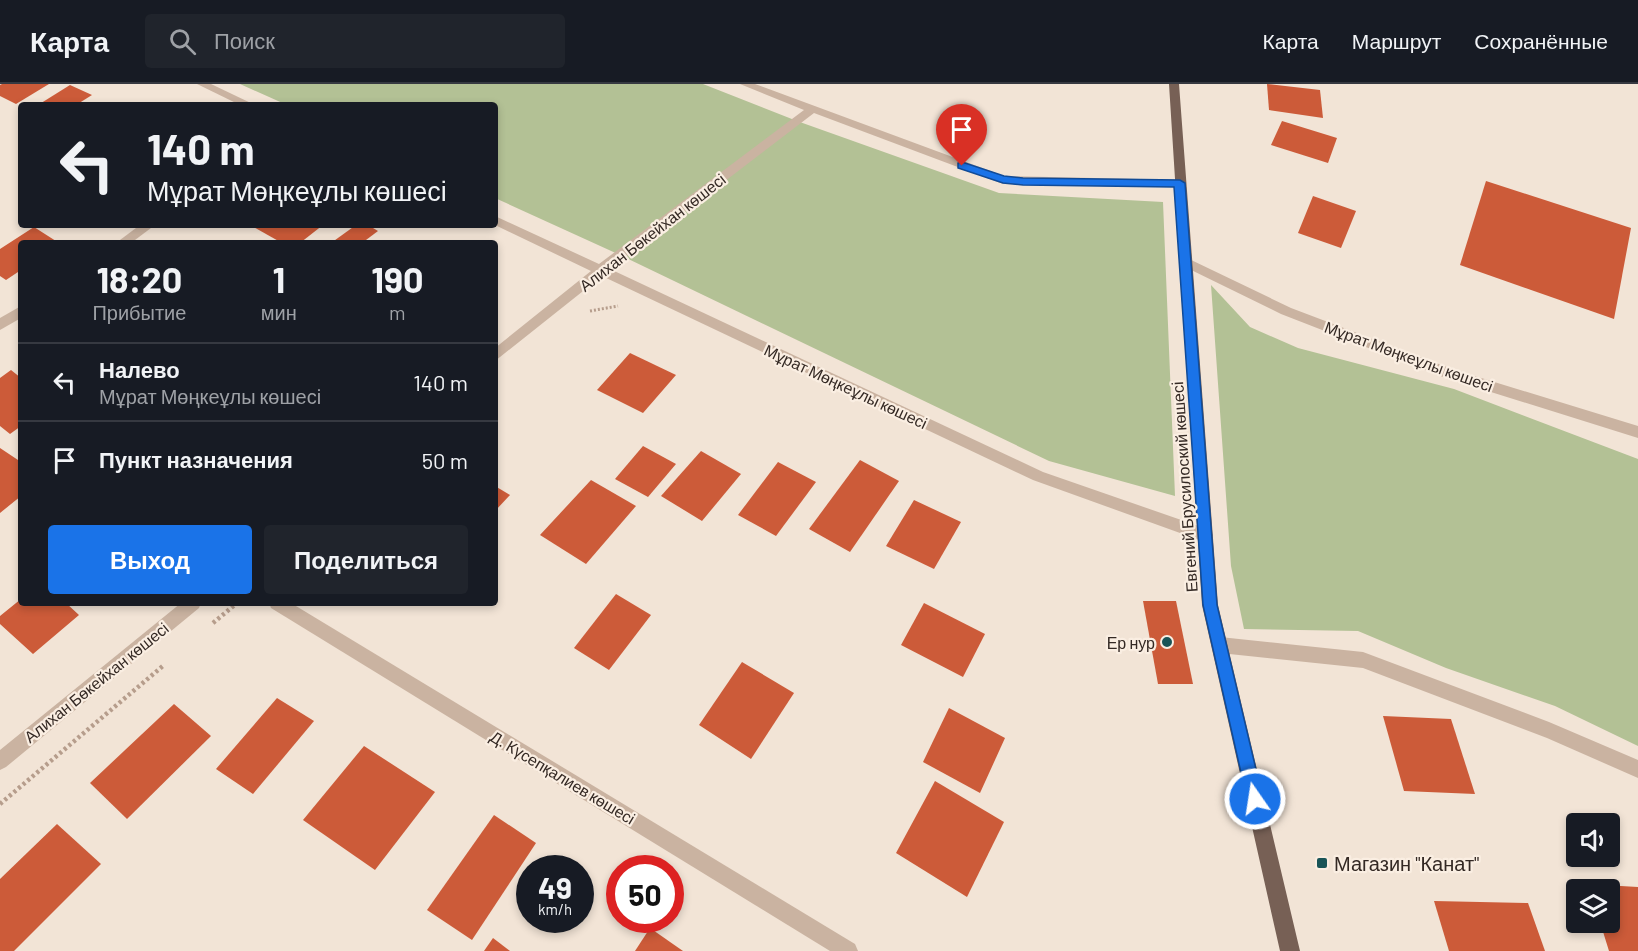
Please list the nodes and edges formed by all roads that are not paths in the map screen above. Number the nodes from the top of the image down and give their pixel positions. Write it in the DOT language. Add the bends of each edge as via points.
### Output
graph roads {
  1 [pos="202,84"];
  2 [pos="745,84"];
  3 [pos="1174,84"];
  4 [pos="243,102"];
  5 [pos="811,110"];
  6 [pos="1180,183"];
  7 [pos="498,221"];
  8 [pos="144,228"];
  9 [pos="126,240"];
  10 [pos="1186,263"];
  11 [pos="600,270"];
  12 [pos="18,313"];
  13 [pos="0,325"];
  14 [pos="498,354"];
  15 [pos="1638,432"];
  16 [pos="1205,535"];
  17 [pos="189,606"];
  18 [pos="282,606"];
  19 [pos="1220,645"];
  20 [pos="0,761"];
  21 [pos="1638,769"];
  22 [pos="848,951"];
  23 [pos="1290,951"];
  1 -- 4 [label="street"];
  2 -- 5 [label="street"];
  3 -- 6 [label="main road, Евгений Брусилоский көшесі"];
  5 -- 6 [label="street" via="1003,180"];
  5 -- 11 [label="street, Алихан Бөкейхан көшесі"];
  6 -- 10 [label="main road, Евгений Брусилоский көшесі"];
  7 -- 11 [label="street, Мұрат Мөңкеұлы көшесі"];
  8 -- 9 [label="street"];
  10 -- 15 [label="street, Мұрат Мөңкеұлы көшесі" via="1286,311 1448,373"];
  10 -- 16 [label="main road, Евгений Брусилоский көшесі"];
  11 -- 14 [label="street, Алихан Бөкейхан көшесі"];
  11 -- 16 [label="street, Мұрат Мөңкеұлы көшесі" via="1038,476"];
  12 -- 13 [label="street"];
  16 -- 19 [label="main road, Евгений Брусилоский көшесі" via="1210,605"];
  17 -- 20 [label="street, Алихан Бөкейхан көшесі"];
  18 -- 22 [label="street, Д. Күсепқалиев көшесі"];
  19 -- 21 [label="street" via="1363,660 1549,730"];
  19 -- 23 [label="main road, Евгений Брусилоский көшесі"];
}
